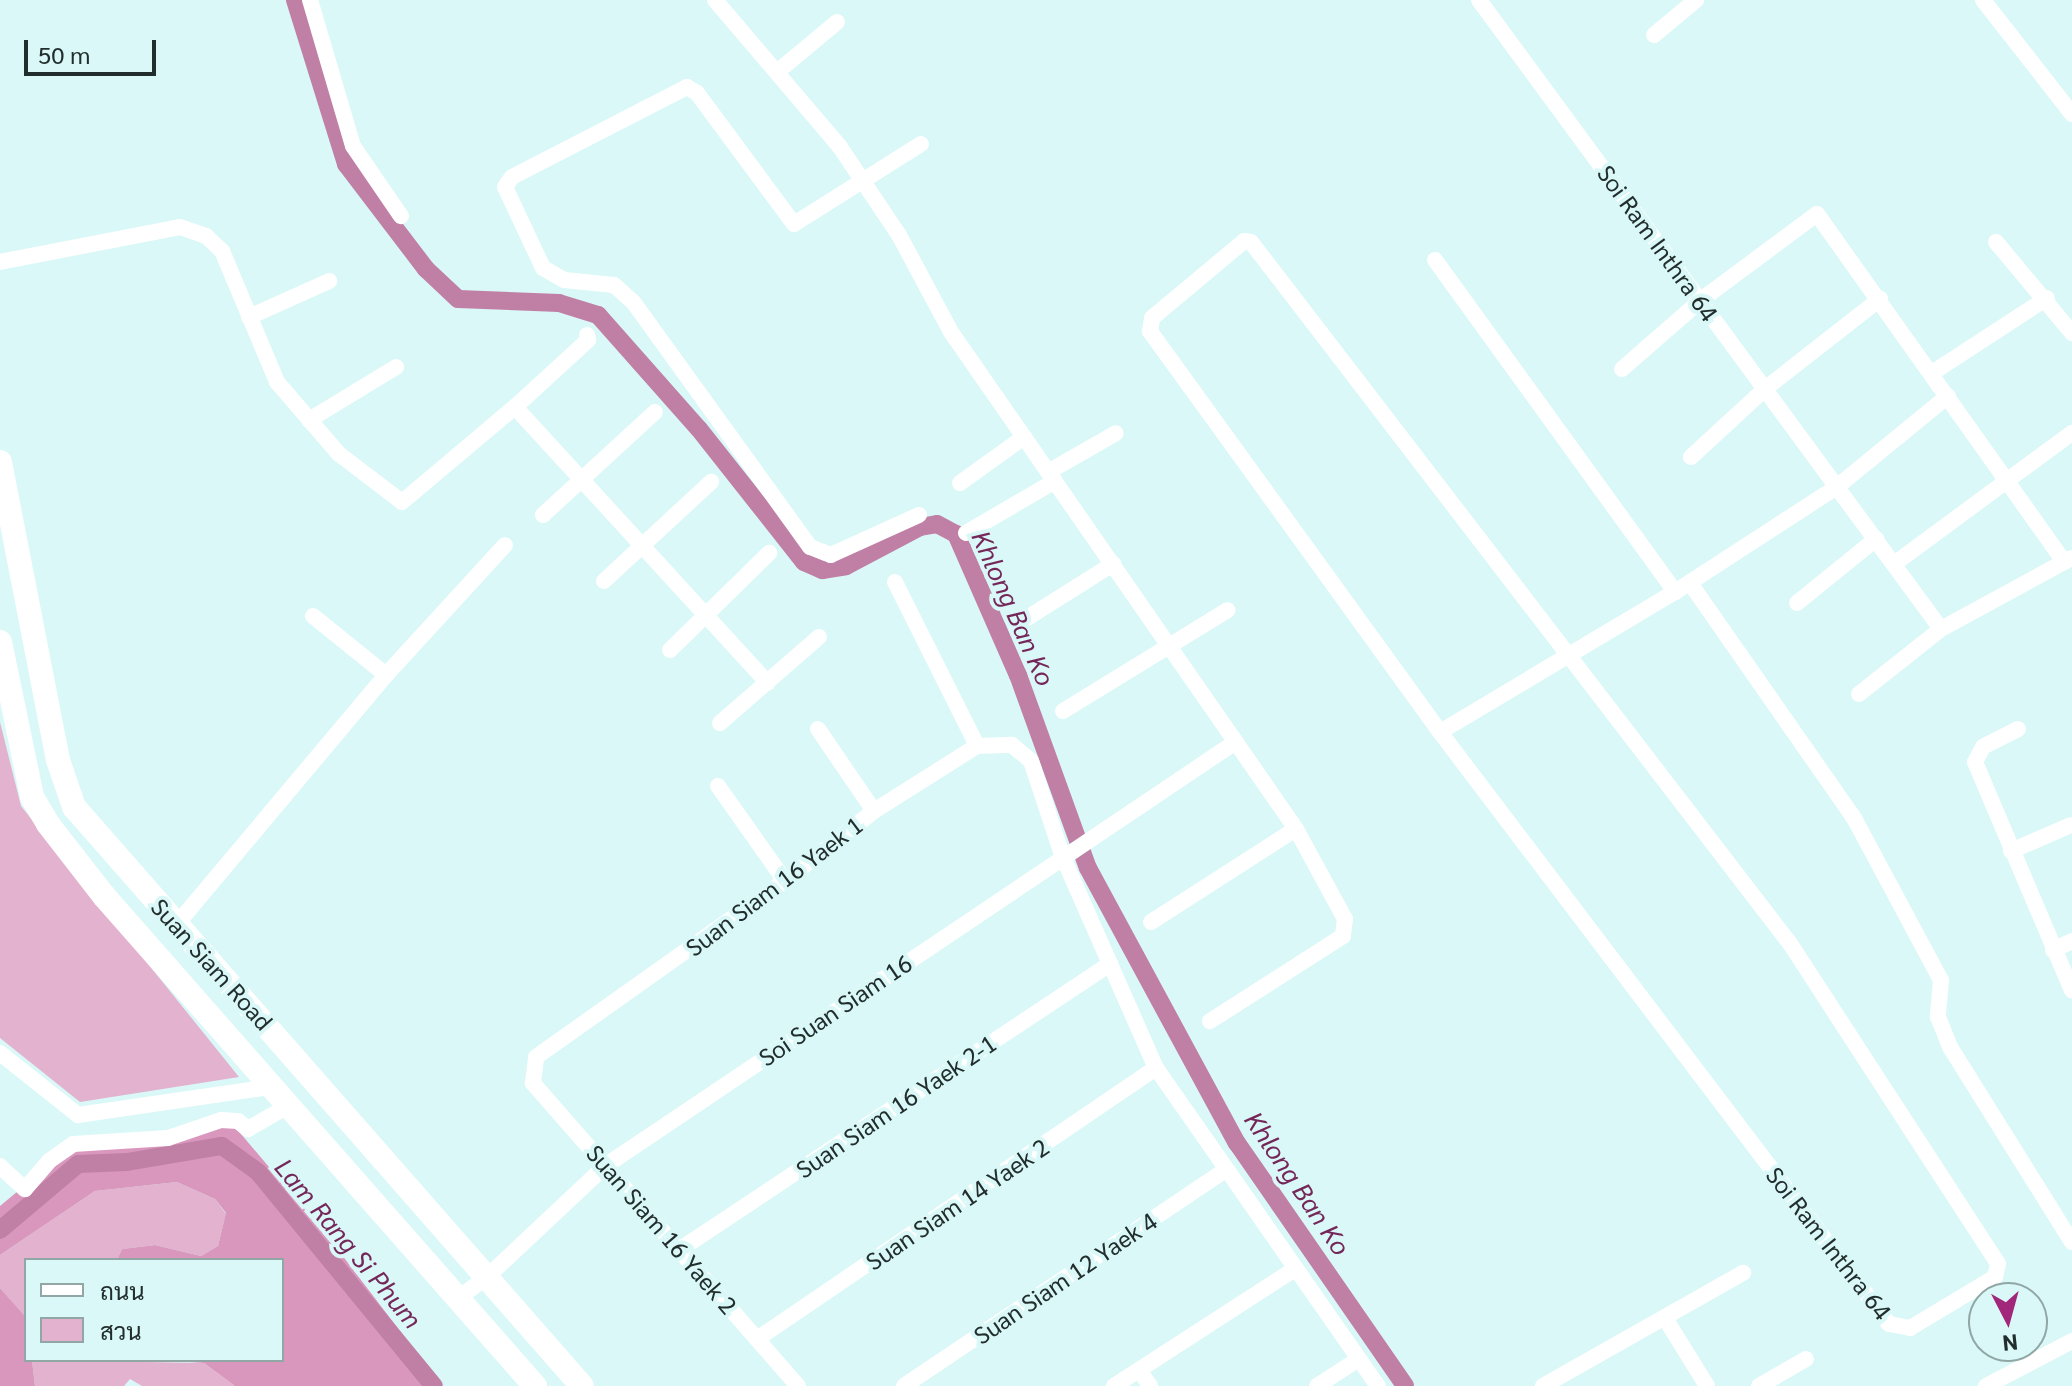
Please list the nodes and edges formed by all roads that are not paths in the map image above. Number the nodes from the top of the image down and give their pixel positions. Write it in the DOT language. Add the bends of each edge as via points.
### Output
graph roads {
  1 [pos="310,0"];
  2 [pos="715,0"];
  3 [pos="1479,0"];
  4 [pos="1696,0"];
  5 [pos="1983,0"];
  6 [pos="837,22"];
  7 [pos="1654,35"];
  8 [pos="777,72"];
  9 [pos="2072,114"];
  10 [pos="921,144"];
  11 [pos="864,184"];
  12 [pos="401,216"];
  13 [pos="1996,242"];
  14 [pos="1435,260"];
  15 [pos="0,262"];
  16 [pos="329,281"];
  17 [pos="2047,298"];
  18 [pos="1880,299"];
  19 [pos="1701,300"];
  20 [pos="249,317"];
  21 [pos="2072,333"];
  22 [pos="587,335"];
  23 [pos="396,367"];
  24 [pos="1622,369"];
  25 [pos="1932,373"];
  26 [pos="1766,388"];
  27 [pos="1948,396"];
  28 [pos="515,407"];
  29 [pos="655,412"];
  30 [pos="309,420"];
  31 [pos="1116,433"];
  32 [pos="2072,433"];
  33 [pos="1024,437"];
  34 [pos="1691,457"];
  35 [pos="0,462"];
  36 [pos="1052,476"];
  37 [pos="581,480"];
  38 [pos="711,482"];
  39 [pos="2008,482"];
  40 [pos="960,483"];
  41 [pos="1838,486"];
  42 [pos="543,515"];
  43 [pos="919,515"];
  44 [pos="966,533"];
  45 [pos="1876,539"];
  46 [pos="505,545"];
  47 [pos="643,548"];
  48 [pos="769,553"];
  49 [pos="2068,559"];
  50 [pos="1113,564"];
  51 [pos="1894,564"];
  52 [pos="604,581"];
  53 [pos="895,582"];
  54 [pos="1690,583"];
  55 [pos="1675,592"];
  56 [pos="1797,603"];
  57 [pos="1228,610"];
  58 [pos="705,614"];
  59 [pos="313,616"];
  60 [pos="1016,625"];
  61 [pos="1941,629"];
  62 [pos="819,637"];
  63 [pos="0,642"];
  64 [pos="1170,648"];
  65 [pos="670,650"];
  66 [pos="1571,657"];
  67 [pos="386,675"];
  68 [pos="768,683"];
  69 [pos="1859,694"];
  70 [pos="1063,711"];
  71 [pos="720,723"];
  72 [pos="818,729"];
  73 [pos="2018,729"];
  74 [pos="1440,732"];
  75 [pos="1234,743"];
  76 [pos="977,746"];
  77 [pos="718,786"];
  78 [pos="874,811"];
  79 [pos="2071,825"];
  80 [pos="1296,829"];
  81 [pos="2011,851"];
  82 [pos="1067,852"];
  83 [pos="785,881"];
  84 [pos="1151,922"];
  85 [pos="177,924"];
  86 [pos="2072,941"];
  87 [pos="2053,950"];
  88 [pos="1110,964"];
  89 [pos="2072,990"];
  90 [pos="1210,1021"];
  91 [pos="0,1053"];
  92 [pos="1156,1068"];
  93 [pos="532,1070"];
  94 [pos="271,1087"];
  95 [pos="288,1106"];
  96 [pos="0,1166"];
  97 [pos="605,1166"];
  98 [pos="1226,1170"];
  99 [pos="2072,1242"];
  100 [pos="682,1248"];
  101 [pos="1293,1270"];
  102 [pos="1743,1273"];
  103 [pos="487,1277"];
  104 [pos="456,1300"];
  105 [pos="1665,1318"];
  106 [pos="757,1339"];
  107 [pos="2072,1341"];
  108 [pos="1806,1359"];
  109 [pos="1357,1360"];
  110 [pos="1139,1370"];
  111 [pos="535,1386"];
  112 [pos="582,1386"];
  113 [pos="798,1386"];
  114 [pos="904,1386"];
  115 [pos="1114,1386"];
  116 [pos="1150,1386"];
  117 [pos="1317,1386"];
  118 [pos="1378,1386"];
  119 [pos="1543,1386"];
  120 [pos="1707,1386"];
  121 [pos="1759,1386"];
  122 [pos="1986,1386"];
  1 -- 12 [label="street" via="353,146"];
  2 -- 8 [label="street"];
  3 -- 19 [label="street, Soi Ram Inthra 64"];
  4 -- 7 [label="street"];
  5 -- 9 [label="street"];
  6 -- 8 [label="street"];
  8 -- 11 [label="street"];
  10 -- 11 [label="street"];
  11 -- 33 [label="street" via="951,332"];
  11 -- 43 [label="street" via="800,224 786,220 697,93 687,87 512,177 505,187 543,268 580,284 614,285 633,302 810,547 831,555"];
  13 -- 17 [label="street"];
  14 -- 55 [label="street"];
  15 -- 20 [label="street" via="180,227 206,236 222,251"];
  16 -- 20 [label="street"];
  17 -- 21 [label="street"];
  17 -- 25 [label="street"];
  18 -- 19 [label="street" via="1817,214"];
  18 -- 25 [label="street"];
  18 -- 26 [label="street"];
  19 -- 24 [label="street"];
  19 -- 26 [label="street, Soi Ram Inthra 64"];
  20 -- 30 [label="street" via="277,382"];
  22 -- 28 [label="street" via="588,340"];
  23 -- 30 [label="street"];
  25 -- 27 [label="street"];
  26 -- 34 [label="street"];
  26 -- 41 [label="street, Soi Ram Inthra 64"];
  27 -- 39 [label="street"];
  27 -- 41 [label="street"];
  28 -- 30 [label="street" via="402,502 339,454"];
  28 -- 37 [label="street"];
  29 -- 37 [label="street"];
  31 -- 36 [label="street"];
  32 -- 39 [label="street"];
  33 -- 36 [label="street"];
  33 -- 40 [label="street"];
  35 -- 85 [label="street, Suan Siam Road" via="58,760 74,807"];
  36 -- 44 [label="street"];
  36 -- 50 [label="street"];
  37 -- 42 [label="street"];
  37 -- 47 [label="street"];
  38 -- 47 [label="street"];
  39 -- 49 [label="street"];
  39 -- 51 [label="street"];
  41 -- 45 [label="street, Soi Ram Inthra 64"];
  41 -- 54 [label="street"];
  45 -- 51 [label="street, Soi Ram Inthra 64"];
  45 -- 56 [label="street"];
  46 -- 67 [label="street"];
  47 -- 52 [label="street"];
  47 -- 58 [label="street"];
  48 -- 58 [label="street"];
  49 -- 61 [label="street"];
  50 -- 60 [label="street"];
  50 -- 64 [label="street"];
  51 -- 61 [label="street, Soi Ram Inthra 64"];
  53 -- 76 [label="street"];
  54 -- 55 [label="street"];
  54 -- 99 [label="street" via="1854,818 1941,980 1938,1017 1950,1047"];
  55 -- 66 [label="street"];
  57 -- 64 [label="street"];
  58 -- 65 [label="street"];
  58 -- 68 [label="street"];
  59 -- 67 [label="street"];
  61 -- 69 [label="street"];
  62 -- 68 [label="street"];
  63 -- 94 [label="street, Suan Siam Road" via="32,797 48,824"];
  64 -- 70 [label="street"];
  64 -- 75 [label="street"];
  66 -- 74 [label="street"];
  66 -- 74 [label="street, Soi Ram Inthra 64" via="1248,240 1149,324"];
  66 -- 74 [label="street, Soi Ram Inthra 64" via="1791,945 1998,1264 1995,1277 1910,1328 1889,1324"];
  67 -- 85 [label="street"];
  68 -- 71 [label="street"];
  72 -- 78 [label="street"];
  73 -- 81 [label="street" via="1983,747 1975,762"];
  75 -- 80 [label="street"];
  75 -- 82 [label="street, Soi Suan Siam 16"];
  76 -- 78 [label="street, Suan Siam 16 Yaek 1"];
  76 -- 82 [label="street" via="1012,745 1031,761"];
  77 -- 83 [label="street"];
  78 -- 83 [label="street, Suan Siam 16 Yaek 1"];
  79 -- 81 [label="street"];
  80 -- 84 [label="street"];
  80 -- 90 [label="street" via="1347,927 1343,936"];
  81 -- 87 [label="street"];
  82 -- 88 [label="street"];
  82 -- 97 [label="street, Soi Suan Siam 16"];
  83 -- 93 [label="street, Suan Siam 16 Yaek 1" via="536,1057"];
  85 -- 103 [label="street, Suan Siam Road"];
  86 -- 87 [label="street"];
  87 -- 89 [label="street"];
  88 -- 92 [label="street"];
  88 -- 100 [label="street, Suan Siam 16 Yaek 2-1"];
  91 -- 94 [label="street" via="78,1115"];
  92 -- 98 [label="street"];
  92 -- 106 [label="street, Suan Siam 14 Yaek 2"];
  93 -- 97 [label="street, Suan Siam 16 Yaek 2" via="533,1083"];
  94 -- 95 [label="street, Suan Siam Road"];
  95 -- 96 [label="street" via="248,1129 238,1121 221,1120 168,1138 73,1144 49,1161 25,1189"];
  95 -- 104 [label="street, Suan Siam Road"];
  97 -- 100 [label="street, Suan Siam 16 Yaek 2"];
  97 -- 103 [label="street, Soi Suan Siam 16"];
  98 -- 101 [label="street"];
  98 -- 114 [label="street, Suan Siam 12 Yaek 4"];
  100 -- 106 [label="street, Suan Siam 16 Yaek 2"];
  101 -- 109 [label="street"];
  101 -- 110 [label="street"];
  102 -- 105 [label="street"];
  103 -- 104 [label="street, Soi Suan Siam 16"];
  103 -- 112 [label="street, Suan Siam Road"];
  104 -- 111 [label="street, Suan Siam Road"];
  105 -- 119 [label="street"];
  105 -- 120 [label="street"];
  106 -- 113 [label="street, Suan Siam 16 Yaek 2"];
  107 -- 122 [label="street"];
  108 -- 121 [label="street"];
  109 -- 117 [label="street"];
  109 -- 118 [label="street"];
  110 -- 115 [label="street"];
  110 -- 116 [label="street"];
}
